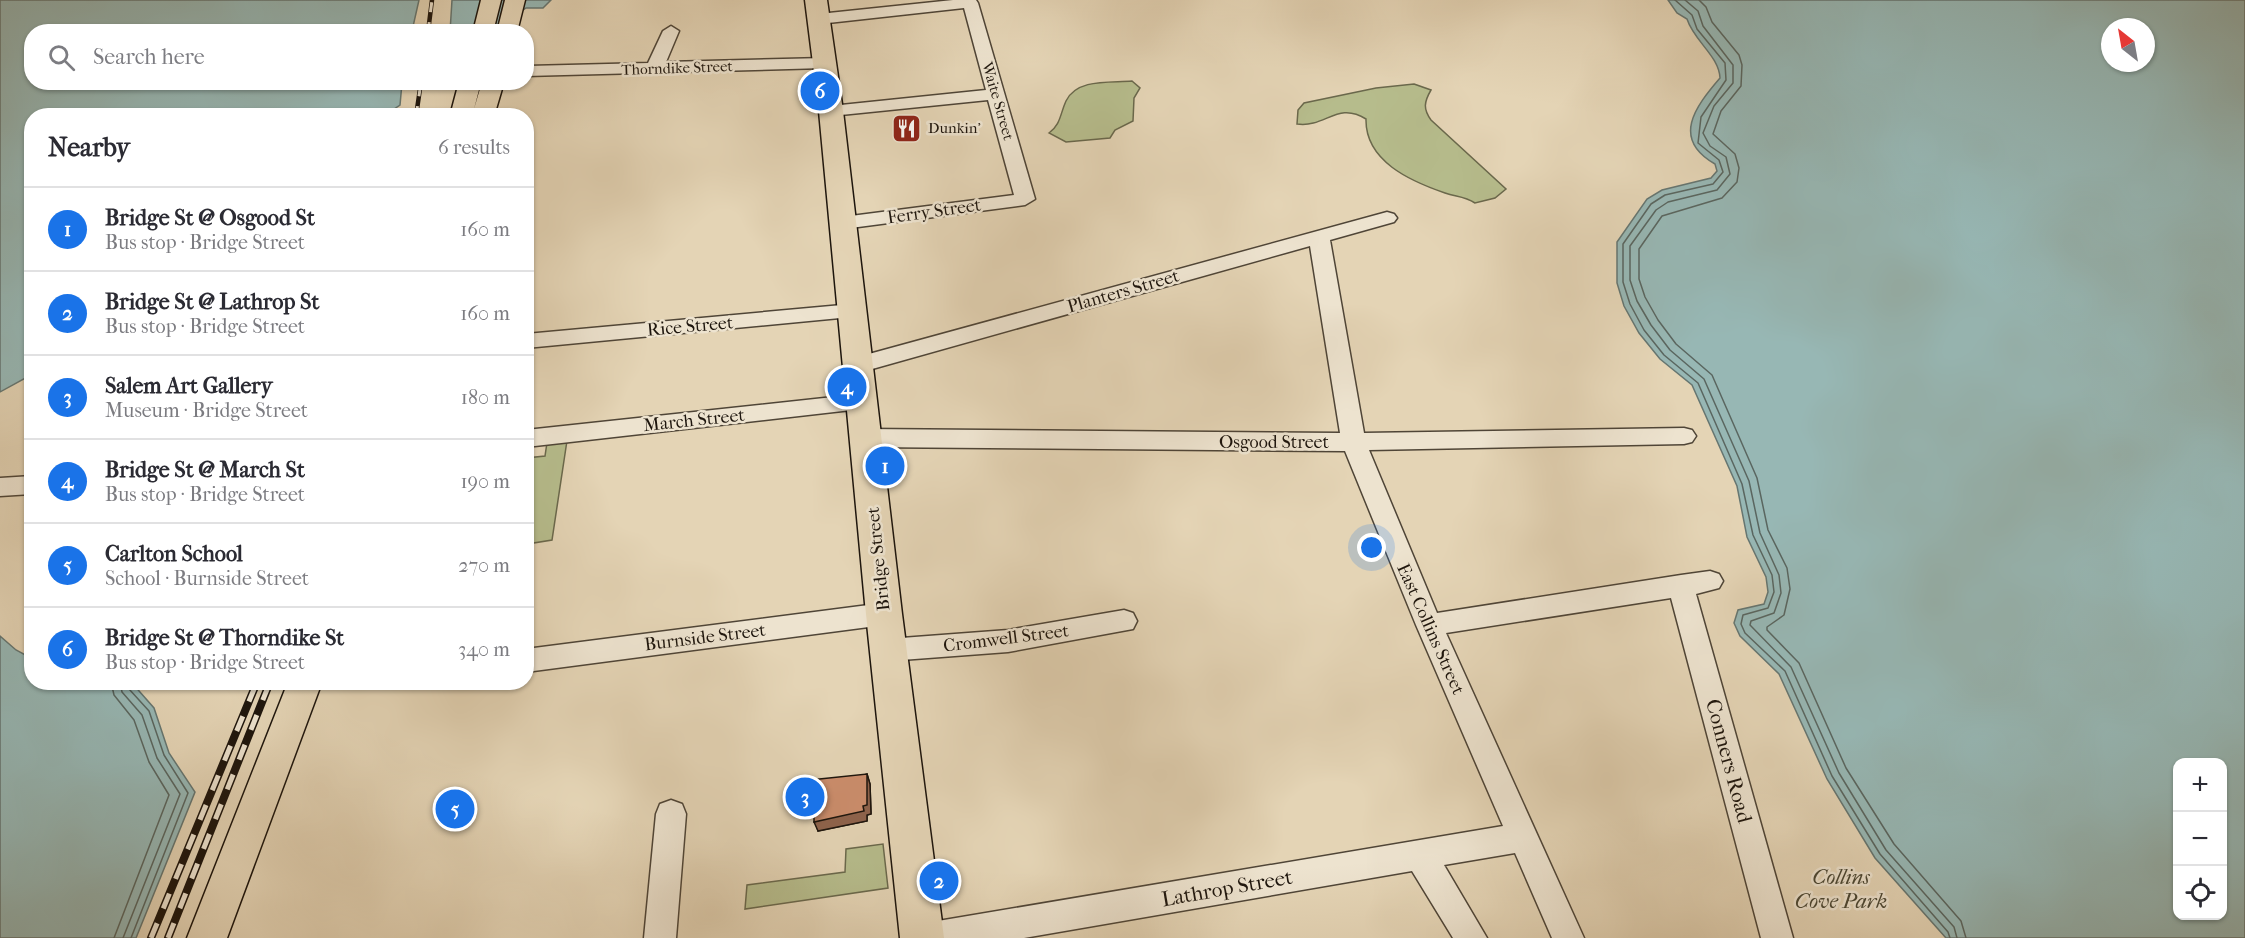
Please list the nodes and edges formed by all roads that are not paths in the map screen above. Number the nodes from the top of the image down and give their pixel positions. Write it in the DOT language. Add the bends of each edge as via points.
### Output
graph roads {
  1 [pos="491,0"];
  2 [pos="515,0"];
  3 [pos="818,9"];
  4 [pos="485,24"];
  5 [pos="509,24"];
  6 [pos="671,31"];
  7 [pos="825,63"];
  8 [pos="654,69"];
  9 [pos="534,71"];
  10 [pos="468,90"];
  11 [pos="491,90"];
  12 [pos="997,93"];
  13 [pos="464,108"];
  14 [pos="485,108"];
  15 [pos="831,111"];
  16 [pos="1025,199"];
  17 [pos="1387,218"];
  18 [pos="843,223"];
  19 [pos="1320,236"];
  20 [pos="853,310"];
  21 [pos="534,340"];
  22 [pos="858,365"];
  23 [pos="861,402"];
  24 [pos="1684,436"];
  25 [pos="534,438"];
  26 [pos="865,438"];
  27 [pos="1353,442"];
  28 [pos="24,486"];
  29 [pos="0,488"];
  30 [pos="1710,581"];
  31 [pos="1681,585"];
  32 [pos="884,614"];
  33 [pos="1124,621"];
  34 [pos="1429,625"];
  35 [pos="888,650"];
  36 [pos="534,660"];
  37 [pos="302,690"];
  38 [pos="671,814"];
  39 [pos="1523,837"];
  40 [pos="1420,855"];
  41 [pos="207,938"];
  42 [pos="660,938"];
  43 [pos="922,938"];
  44 [pos="932,938"];
  45 [pos="1471,938"];
  46 [pos="1568,938"];
  47 [pos="1777,938"];
  1 -- 4 [label="main road"];
  2 -- 5 [label="main road"];
  3 -- 7 [label="highway, Bridge Street"];
  3 -- 12 [label="street, Waite Street" via="969,3"];
  6 -- 8 [label="street"];
  7 -- 8 [label="street, Thorndike Street"];
  7 -- 15 [label="highway, Bridge Street"];
  8 -- 9 [label="street, Thorndike Street"];
  10 -- 13 [label="main road"];
  11 -- 14 [label="main road"];
  12 -- 15 [label="street"];
  12 -- 16 [label="street, Waite Street"];
  15 -- 18 [label="highway, Bridge Street"];
  16 -- 18 [label="street, Ferry Street"];
  17 -- 19 [label="street, Planters Street"];
  18 -- 20 [label="highway, Bridge Street"];
  19 -- 22 [label="street, Planters Street"];
  19 -- 27 [label="street, East Collins Street"];
  20 -- 21 [label="street, Rice Street"];
  20 -- 22 [label="highway, Bridge Street"];
  22 -- 23 [label="highway, Bridge Street"];
  23 -- 25 [label="street, March Street"];
  23 -- 26 [label="highway, Bridge Street"];
  24 -- 27 [label="street, Osgood Street"];
  26 -- 27 [label="street, Osgood Street"];
  26 -- 32 [label="highway, Bridge Street"];
  27 -- 34 [label="street, East Collins Street"];
  28 -- 29 [label="street"];
  30 -- 31 [label="street"];
  31 -- 34 [label="street"];
  31 -- 47 [label="street, Conners Road"];
  32 -- 35 [label="highway, Bridge Street"];
  32 -- 36 [label="street, Burnside Street"];
  33 -- 35 [label="street, Cromwell Street" via="1008,641"];
  34 -- 39 [label="street, East Collins Street"];
  35 -- 43 [label="highway, Bridge Street"];
  37 -- 41 [label="main road"];
  38 -- 42 [label="street"];
  39 -- 40 [label="street, Lathrop Street"];
  39 -- 46 [label="street, East Collins Street"];
  40 -- 44 [label="street, Lathrop Street"];
  40 -- 45 [label="street"];
}
